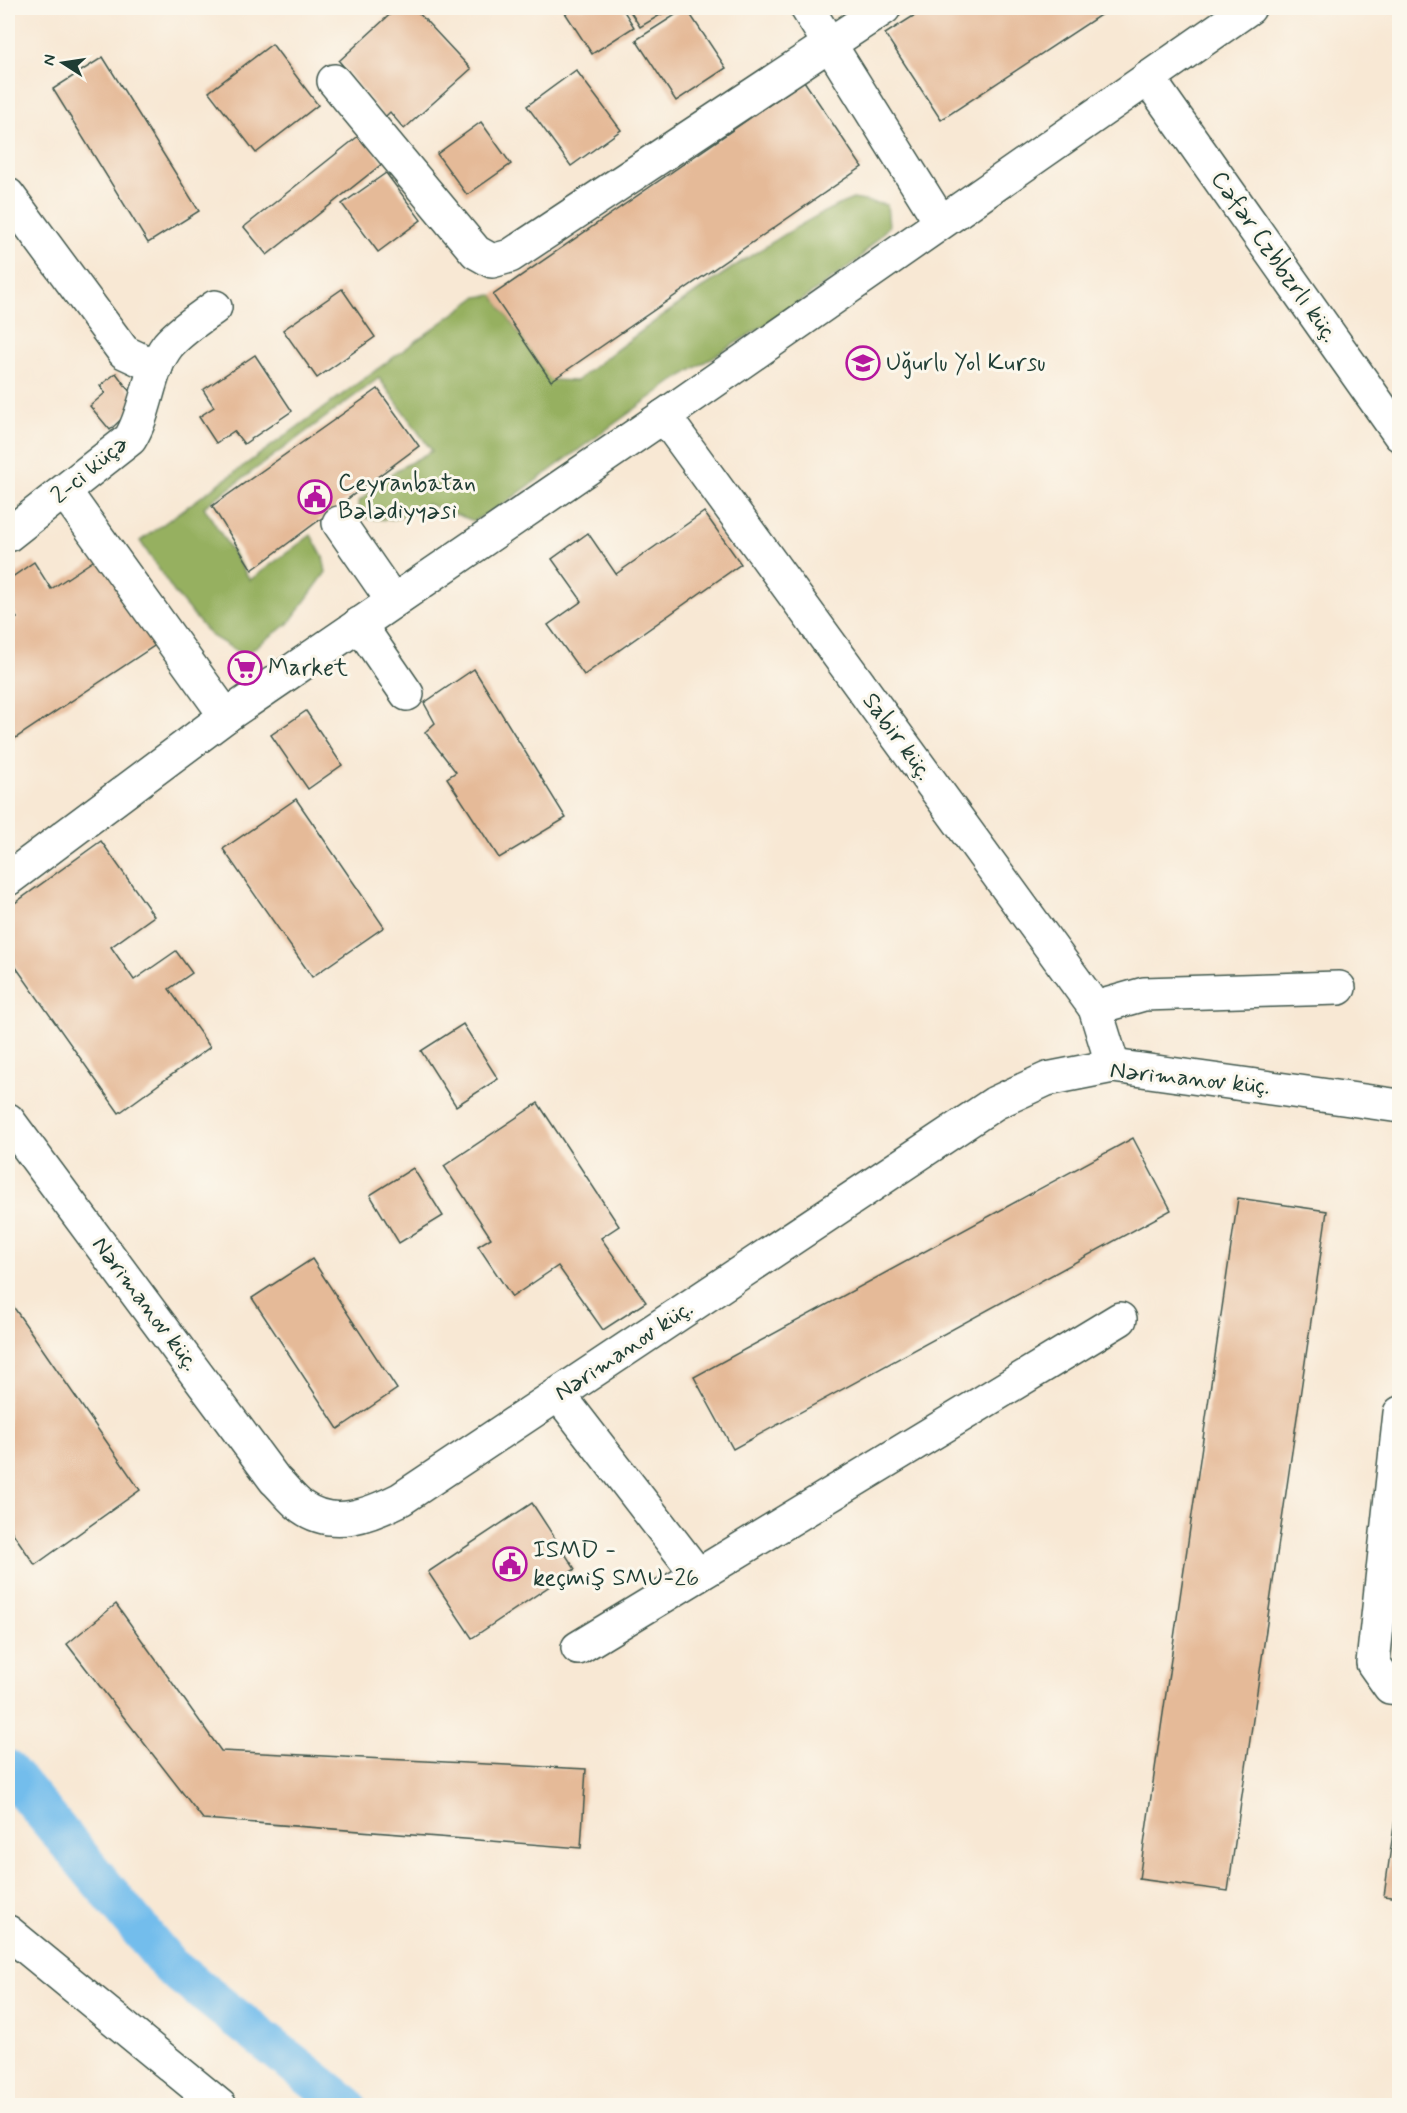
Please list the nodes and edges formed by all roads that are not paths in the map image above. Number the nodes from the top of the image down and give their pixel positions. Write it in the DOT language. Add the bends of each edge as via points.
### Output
graph roads {
  1 [pos="807,8"];
  2 [pos="884,8"];
  3 [pos="1249,8"];
  4 [pos="830,43"];
  5 [pos="1148,78"];
  6 [pos="334,81"];
  7 [pos="8,195"];
  8 [pos="940,221"];
  9 [pos="215,307"];
  10 [pos="156,367"];
  11 [pos="664,416"];
  12 [pos="1400,435"];
  13 [pos="65,492"];
  14 [pos="339,523"];
  15 [pos="8,535"];
  16 [pos="393,601"];
  17 [pos="359,624"];
  18 [pos="407,694"];
  19 [pos="226,716"];
  20 [pos="8,879"];
  21 [pos="1339,988"];
  22 [pos="1095,1008"];
  23 [pos="1113,1066"];
  24 [pos="1400,1106"];
  25 [pos="8,1120"];
  26 [pos="1120,1319"];
  27 [pos="559,1395"];
  28 [pos="1400,1413"];
  29 [pos="698,1575"];
  30 [pos="578,1648"];
  31 [pos="1400,1688"];
  32 [pos="8,1932"];
  33 [pos="220,2106"];
  1 -- 4 [label="street"];
  2 -- 4 [label="street"];
  3 -- 5 [label="street"];
  4 -- 6 [label="street" via="510,256 492,261 476,252"];
  4 -- 8 [label="street"];
  5 -- 8 [label="street"];
  5 -- 12 [label="street, Cəfər Czbbzrlı küç."];
  7 -- 10 [label="street" via="124,352"];
  8 -- 11 [label="street"];
  9 -- 10 [label="street, 2-ci küçə" via="179,334"];
  10 -- 13 [label="street, 2-ci küçə" via="140,423 130,439"];
  11 -- 16 [label="street"];
  11 -- 22 [label="street, Sabir küç."];
  13 -- 15 [label="street, 2-ci küçə"];
  13 -- 19 [label="street"];
  14 -- 16 [label="street"];
  16 -- 17 [label="street"];
  17 -- 18 [label="street"];
  17 -- 19 [label="street"];
  19 -- 20 [label="street"];
  21 -- 22 [label="street" via="1144,994"];
  22 -- 23 [label="street, Sabir küç."];
  23 -- 24 [label="street, Nərimanov küç."];
  23 -- 27 [label="street, Nərimanov küç." via="1047,1079 995,1103"];
  25 -- 27 [label="street, Nərimanov küç." via="275,1480 303,1508 331,1518 365,1517 401,1499"];
  26 -- 29 [label="street"];
  27 -- 29 [label="street"];
  28 -- 31 [label="street" via="1373,1663 1390,1687"];
  29 -- 30 [label="street"];
  32 -- 33 [label="street"];
}
